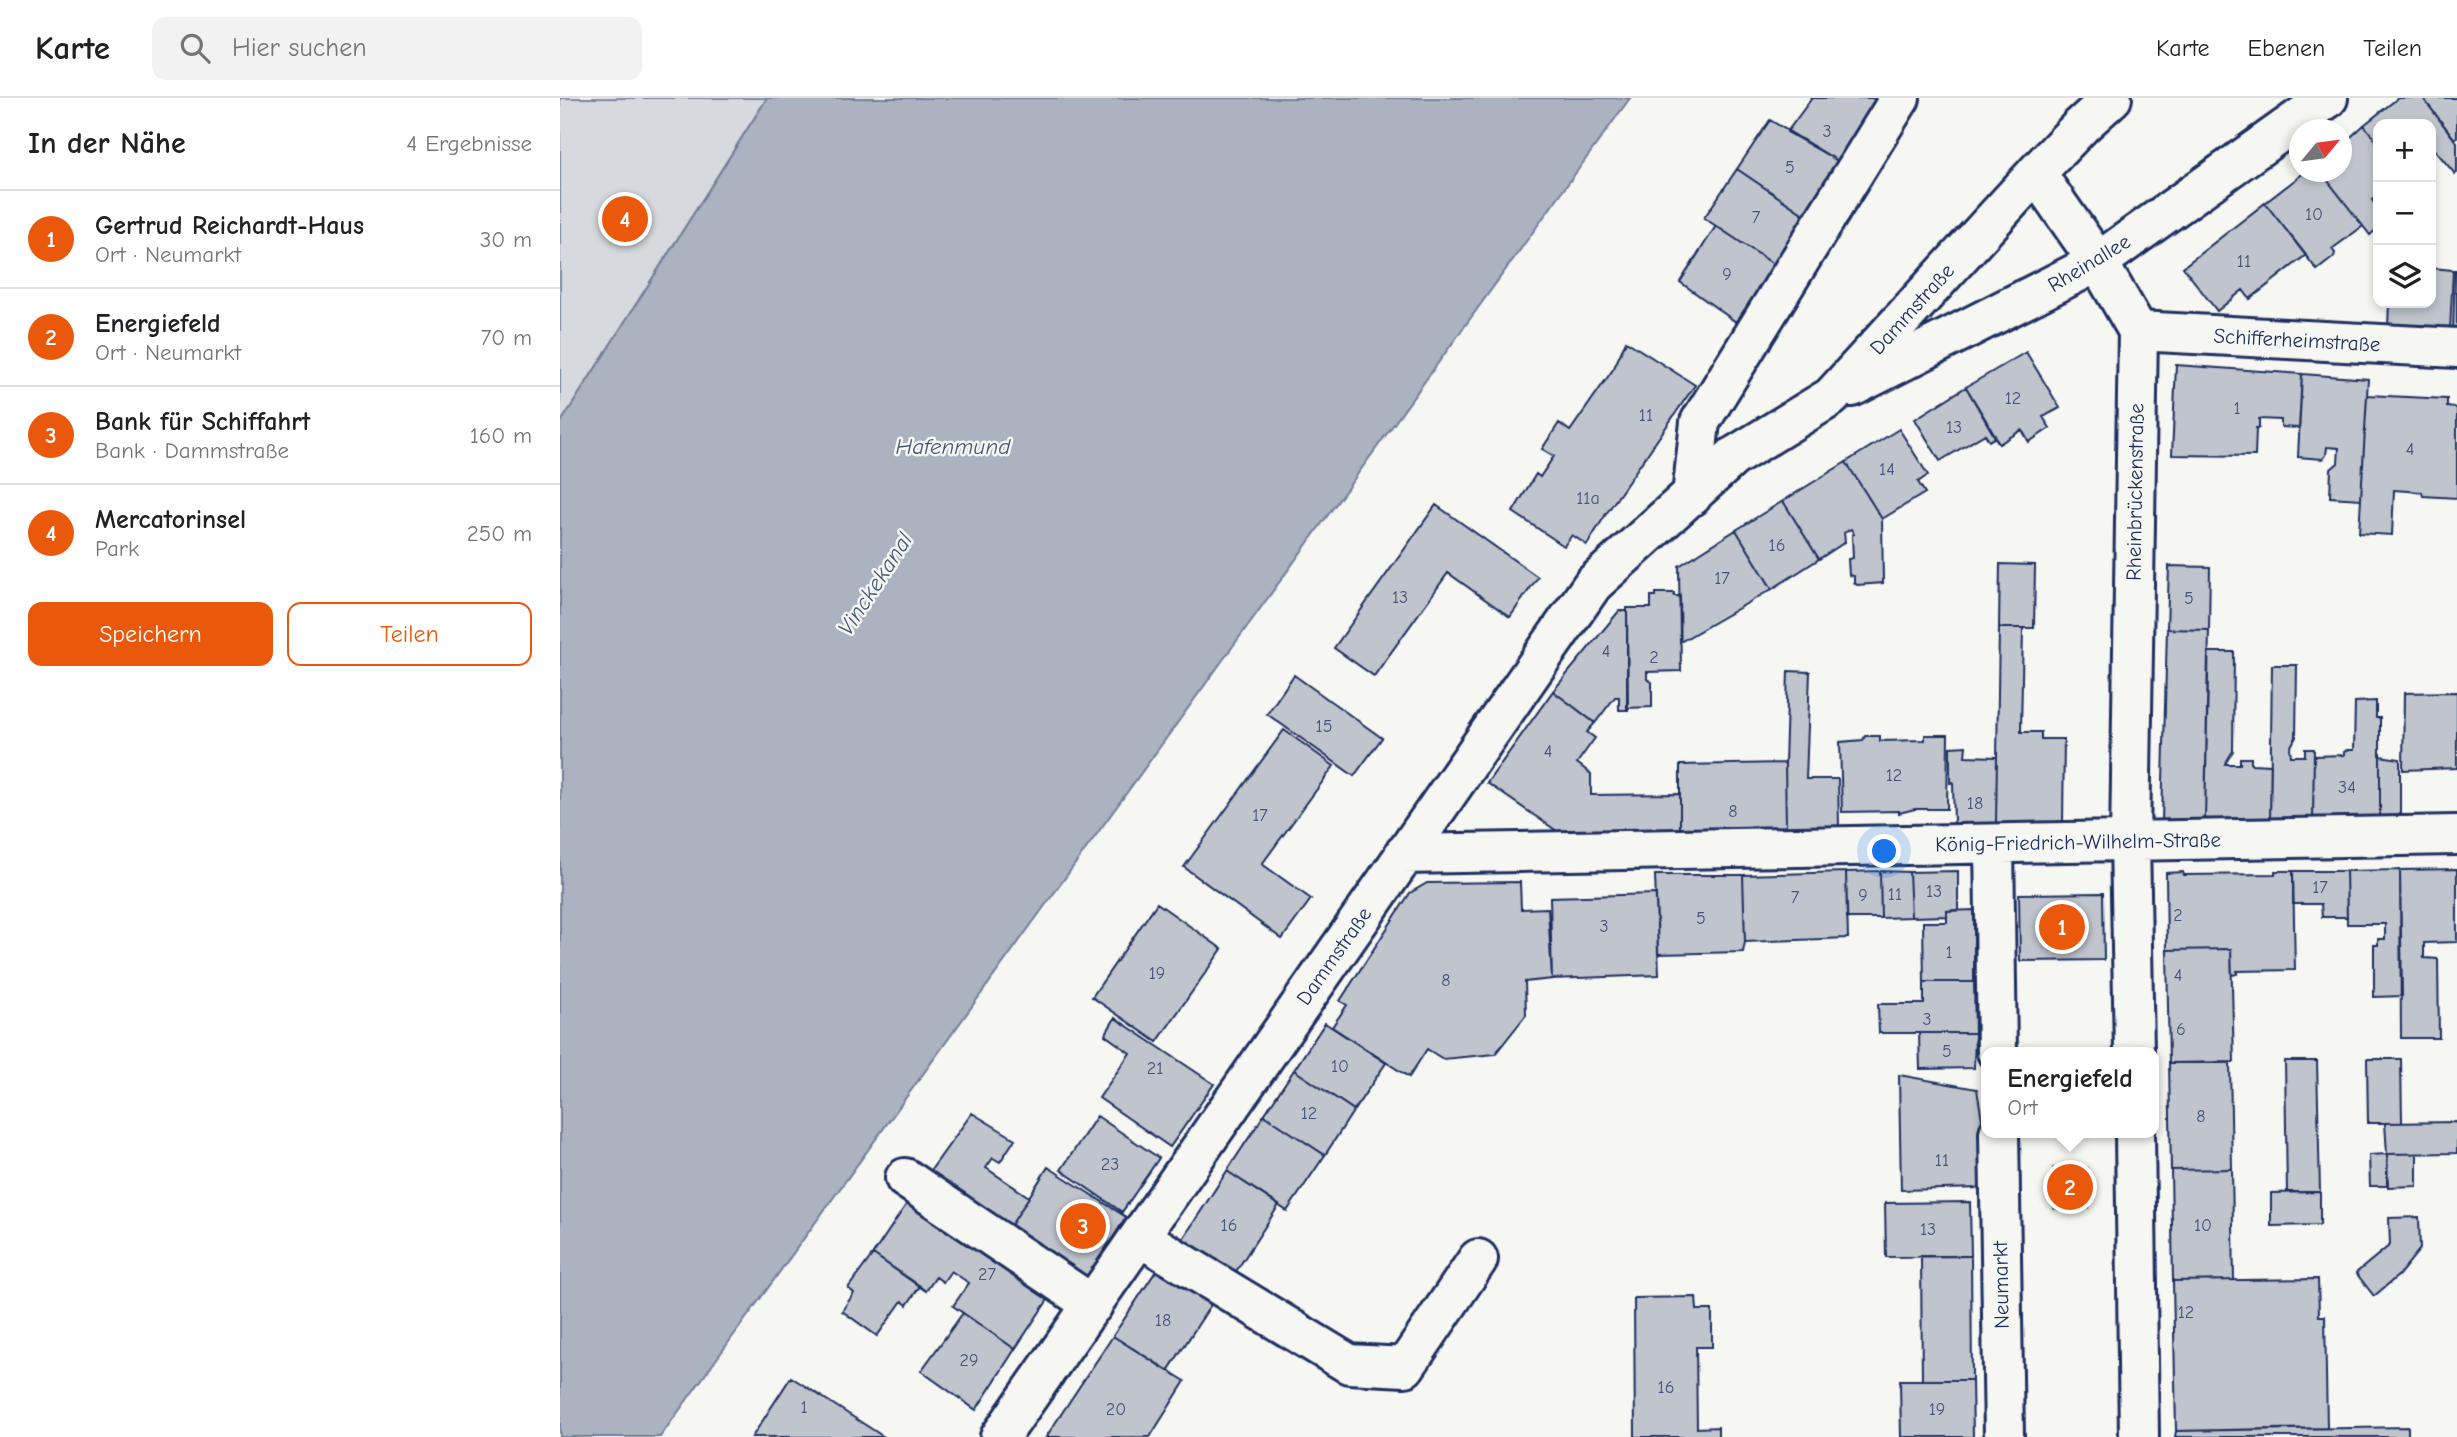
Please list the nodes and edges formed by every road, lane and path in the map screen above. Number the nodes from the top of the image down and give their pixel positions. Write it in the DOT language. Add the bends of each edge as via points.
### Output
graph roads {
  1 [pos="1900,98"];
  2 [pos="2112,98"];
  3 [pos="2328,98"];
  4 [pos="2036,173"];
  5 [pos="2098,262"];
  6 [pos="2138,331"];
  7 [pos="2457,348"];
  8 [pos="1831,397"];
  9 [pos="1692,496"];
  10 [pos="2457,835"];
  11 [pos="2130,841"];
  12 [pos="1994,844"];
  13 [pos="1404,854"];
  14 [pos="1997,1047"];
  15 [pos="2134,1047"];
  16 [pos="1999,1138"];
  17 [pos="2135,1138"];
  18 [pos="905,1178"];
  19 [pos="1140,1237"];
  20 [pos="1478,1259"];
  21 [pos="1093,1305"];
  22 [pos="1000,1437"];
  23 [pos="2004,1437"];
  24 [pos="2139,1437"];
  1 -- 9 [label="street" via="1700,422"];
  2 -- 4 [label="street, Dammstraße"];
  3 -- 5 [label="street, Rheinallee"];
  4 -- 5 [label="street"];
  4 -- 8 [label="street, Dammstraße"];
  5 -- 6 [label="street"];
  5 -- 8 [label="street, Rheinallee"];
  6 -- 7 [label="street, Schifferheimstraße"];
  6 -- 11 [label="street, Rheinbrückenstraße"];
  8 -- 9 [label="street, Dammstraße" via="1733,457"];
  9 -- 13 [label="street, Dammstraße" via="1594,584"];
  10 -- 11 [label="street, König-Friedrich-Wilhelm-Straße"];
  11 -- 12 [label="street, König-Friedrich-Wilhelm-Straße"];
  11 -- 15 [label="street"];
  12 -- 13 [label="street, König-Friedrich-Wilhelm-Straße" via="1495,868"];
  12 -- 14 [label="street"];
  13 -- 19 [label="street, Dammstraße"];
  16 -- 23 [label="street, Neumarkt"];
  17 -- 24 [label="street"];
  18 -- 21 [label="street"];
  19 -- 20 [label="street" via="1349,1364 1405,1367"];
  19 -- 21 [label="street, Dammstraße"];
  21 -- 22 [label="street, Dammstraße"];
}
